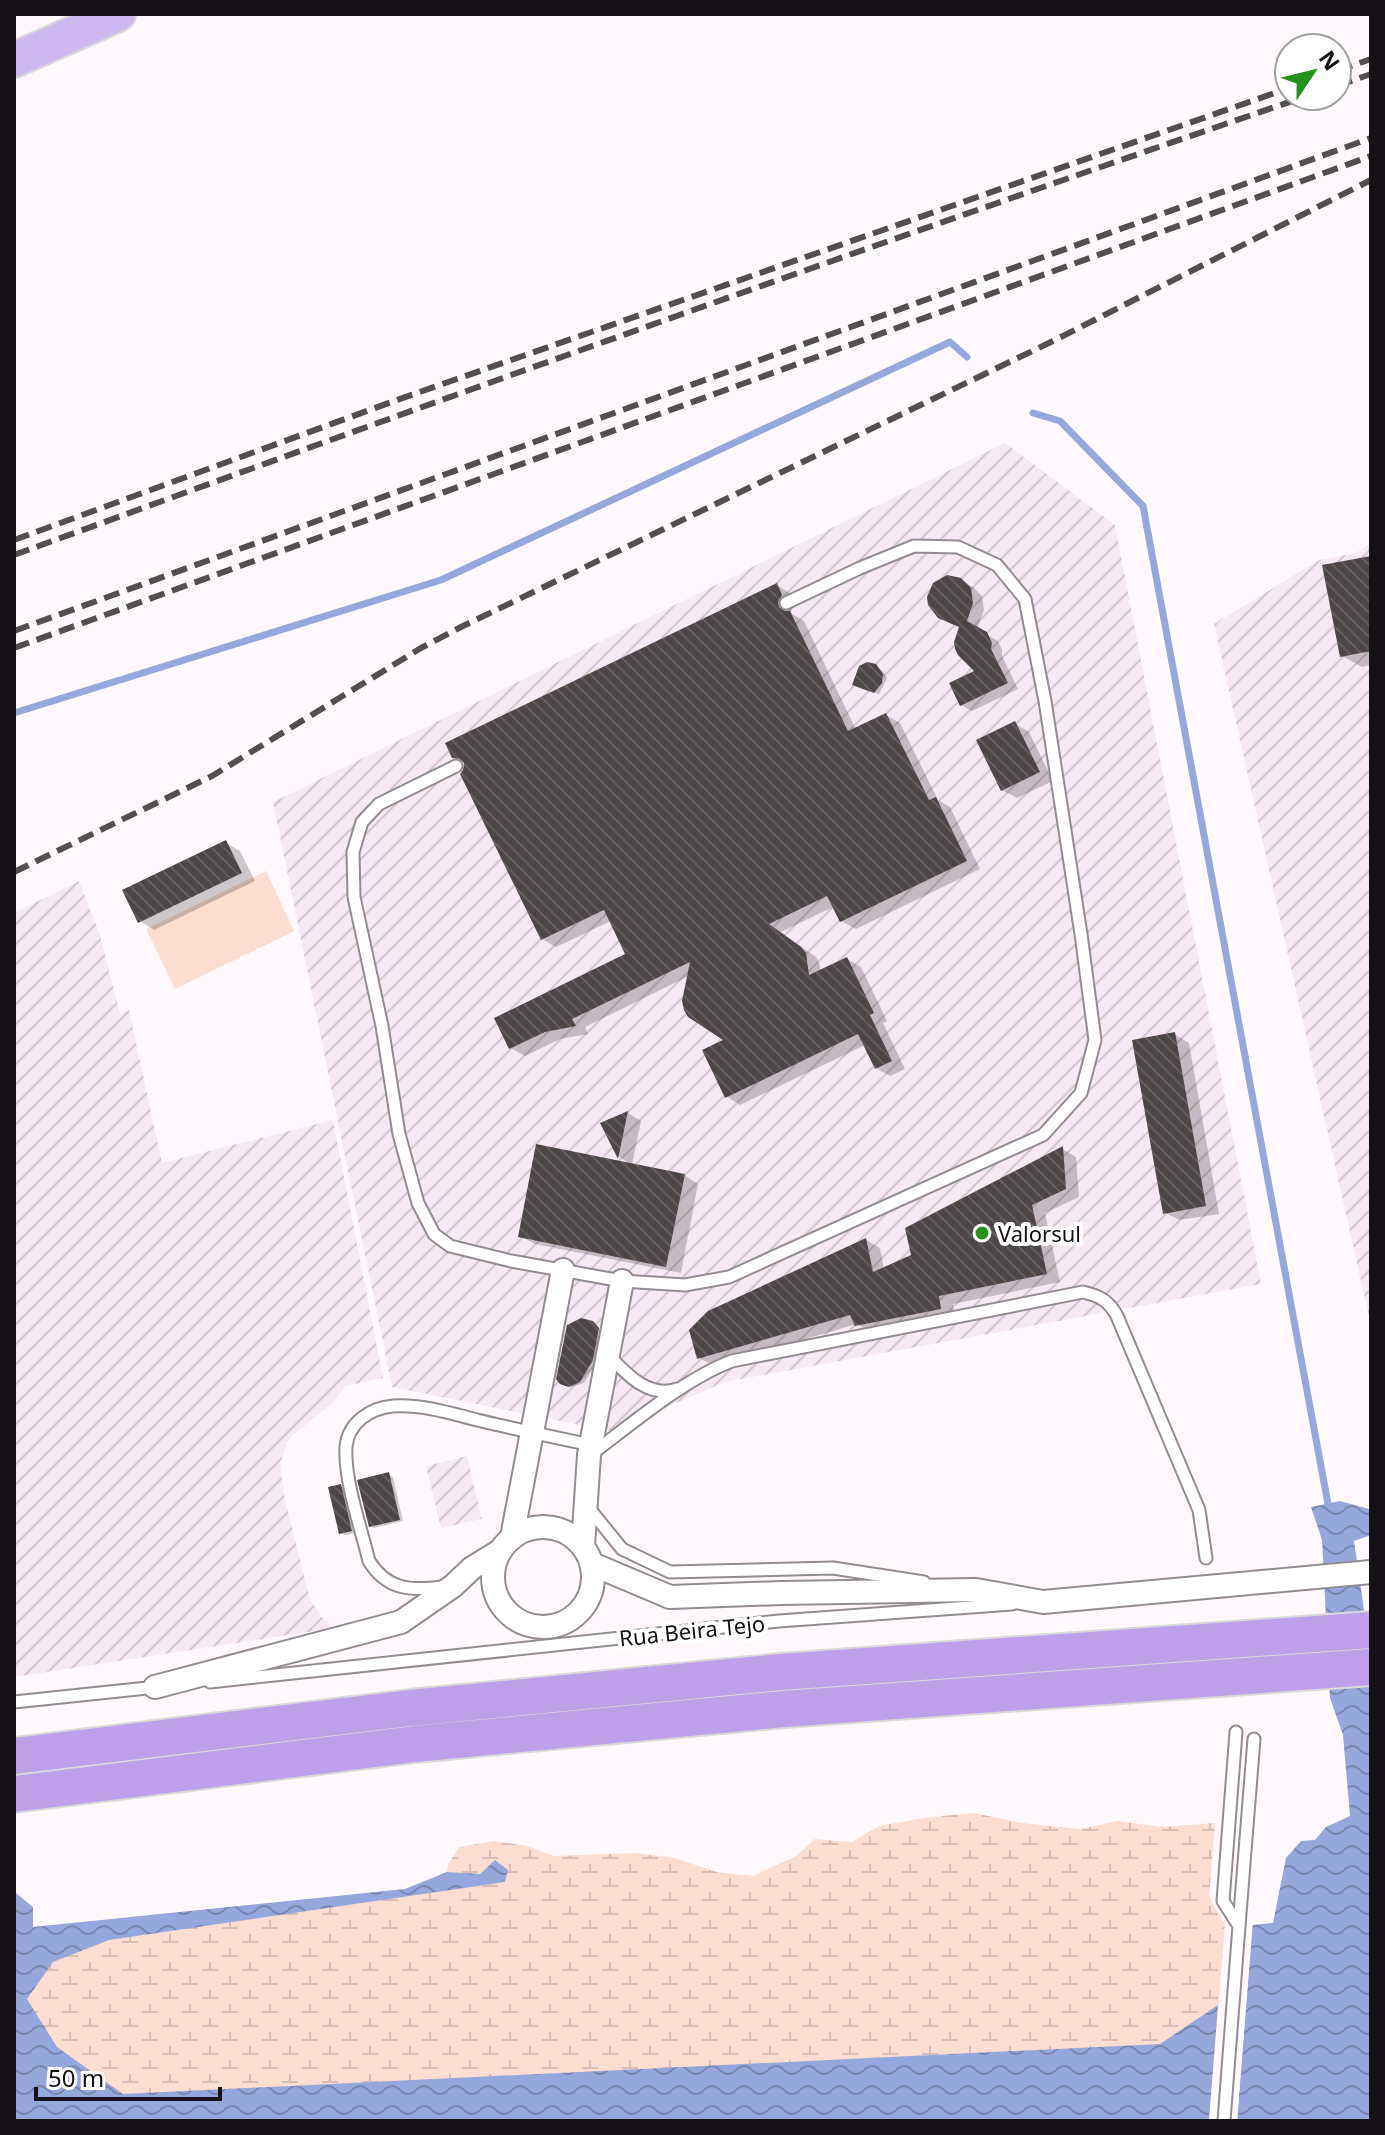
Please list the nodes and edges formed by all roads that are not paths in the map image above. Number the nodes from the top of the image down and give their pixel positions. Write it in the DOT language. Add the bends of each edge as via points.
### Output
graph roads {
  1 [pos="118,14"];
  2 [pos="14,60"];
  3 [pos="786,603"];
  4 [pos="456,766"];
  5 [pos="563,1270"];
  6 [pos="622,1281"];
  7 [pos="608,1355"];
  8 [pos="685,1386"];
  9 [pos="532,1432"];
  10 [pos="590,1450"];
  11 [pos="586,1504"];
  12 [pos="505,1544"];
  13 [pos="587,1555"];
  14 [pos="1206,1558"];
  15 [pos="1371,1572"];
  16 [pos="453,1586"];
  17 [pos="976,1590"];
  18 [pos="1043,1602"];
  19 [pos="1371,1630"];
  20 [pos="1371,1667"];
  21 [pos="155,1687"];
  22 [pos="14,1702"];
  23 [pos="1236,1732"];
  24 [pos="1254,1739"];
  25 [pos="14,1756"];
  26 [pos="14,1794"];
  27 [pos="1239,1926"];
  28 [pos="1224,2121"];
  1 -- 2 [label="main road"];
  3 -- 6 [label="lane" via="914,546 958,547 997,565 1025,599 1095,1040 1081,1093 1043,1135 729,1277 685,1285"];
  4 -- 5 [label="lane" via="379,804 362,822 353,852 354,897 399,1134 418,1203 434,1234 450,1246"];
  5 -- 6 [label="lane"];
  5 -- 9 [label="street"];
  6 -- 7 [label="street"];
  7 -- 8 [label="lane" via="655,1391"];
  7 -- 10 [label="street"];
  8 -- 10 [label="lane"];
  8 -- 14 [label="lane" via="732,1361 1083,1292 1096,1295 1112,1307 1169,1438 1199,1510"];
  9 -- 10 [label="lane"];
  9 -- 12 [label="street"];
  9 -- 16 [label="lane" via="426,1408 392,1406 361,1418 350,1431 348,1475 376,1572 406,1588"];
  10 -- 11 [label="street"];
  11 -- 13 [label="street"];
  11 -- 17 [label="lane" via="622,1549 670,1572 833,1568"];
  12 -- 13 [label="street" via="526,1529 541,1526 571,1536"];
  12 -- 13 [label="street" via="493,1567 497,1600 506,1613 536,1628 568,1622 581,1611 593,1581"];
  12 -- 16 [label="street"];
  13 -- 17 [label="street" via="670,1597"];
  15 -- 18 [label="street, Rua Beira Tejo"];
  16 -- 21 [label="street" via="401,1622"];
  17 -- 18 [label="street"];
  18 -- 21 [label="lane, Rua Beira Tejo" via="779,1621"];
  19 -- 25 [label="highway" via="750,1675 410,1708"];
  20 -- 26 [label="highway" via="769,1710 415,1744"];
  21 -- 22 [label="lane, Rua Beira Tejo"];
  23 -- 27 [label="lane" via="1223,1901"];
  24 -- 27 [label="lane"];
  27 -- 28 [label="lane"];
}
